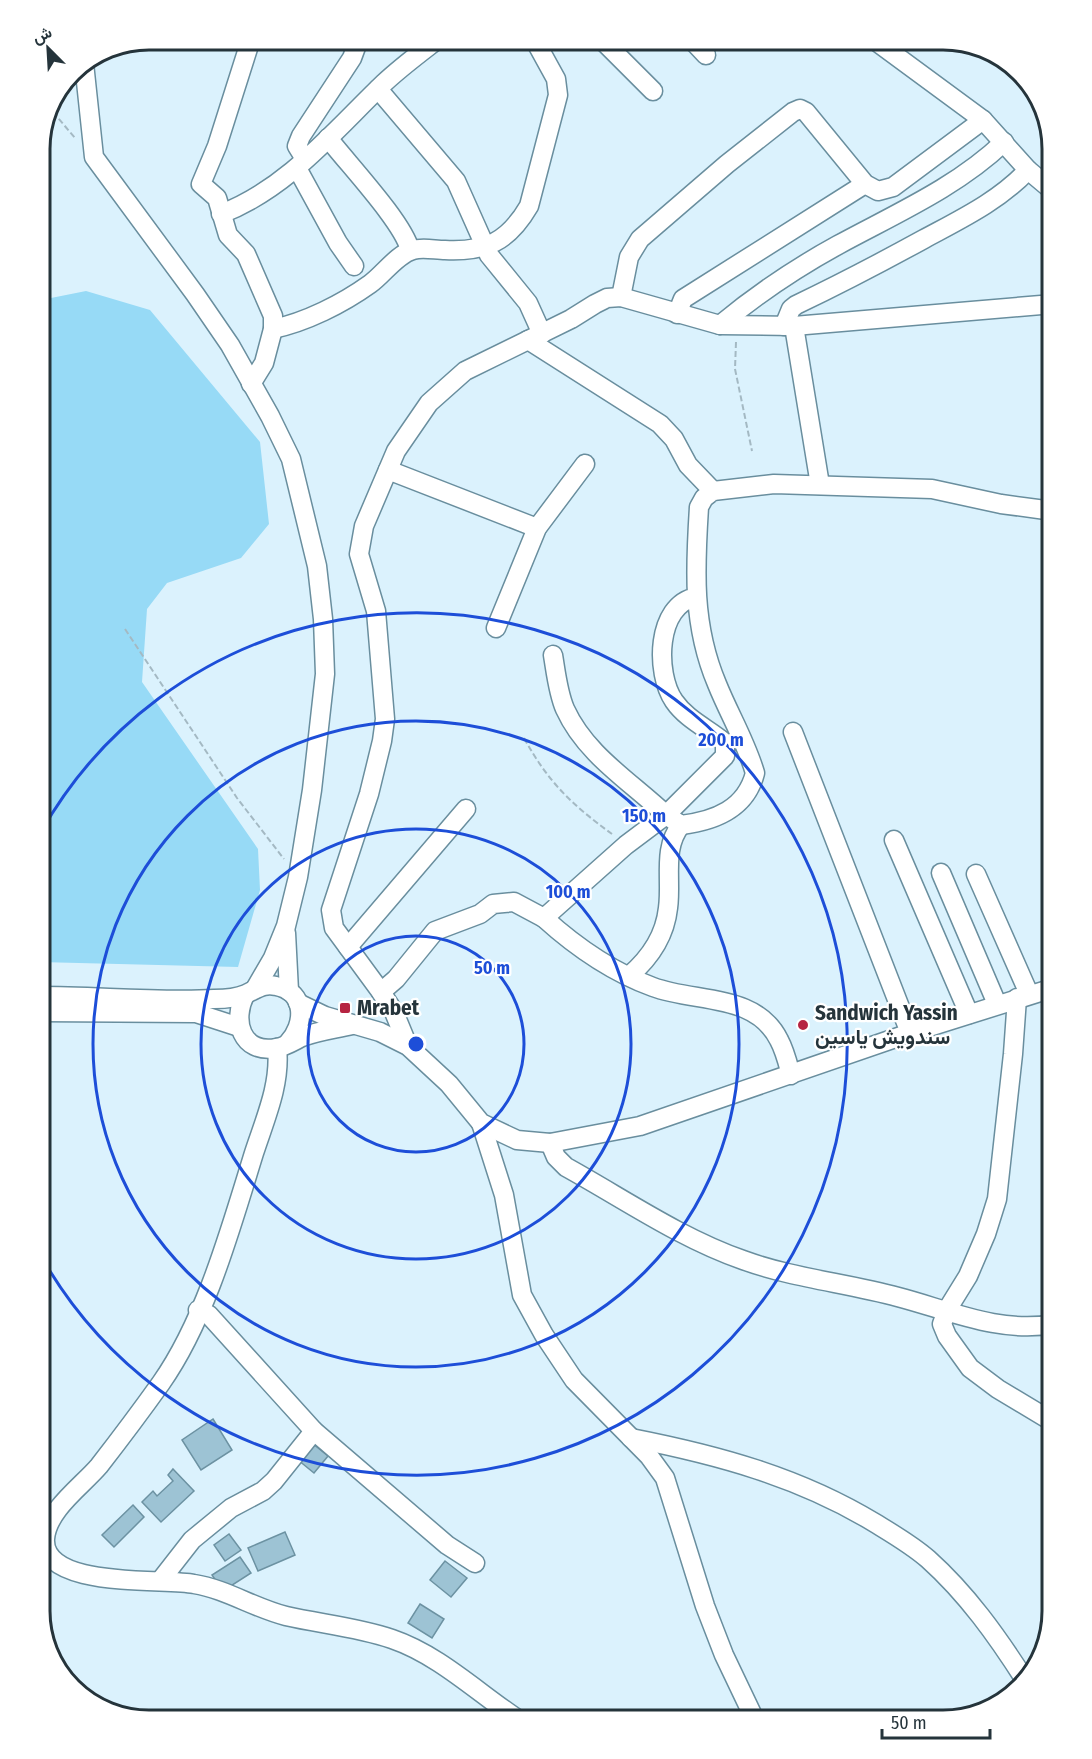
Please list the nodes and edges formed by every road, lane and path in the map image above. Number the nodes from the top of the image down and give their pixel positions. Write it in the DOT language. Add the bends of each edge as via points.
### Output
graph roads {
  1 [pos="247,50"];
  2 [pos="355,50"];
  3 [pos="425,50"];
  4 [pos="540,50"];
  5 [pos="612,50"];
  6 [pos="701,50"];
  7 [pos="888,50"];
  8 [pos="706,55"];
  9 [pos="85,74"];
  10 [pos="378,89"];
  11 [pos="653,91"];
  12 [pos="56,115"];
  13 [pos="982,120"];
  14 [pos="328,138"];
  15 [pos="1005,142"];
  16 [pos="94,157"];
  17 [pos="301,163"];
  18 [pos="1028,171"];
  19 [pos="1042,182"];
  20 [pos="865,184"];
  21 [pos="221,214"];
  22 [pos="485,248"];
  23 [pos="410,250"];
  24 [pos="354,266"];
  25 [pos="621,297"];
  26 [pos="1042,304"];
  27 [pos="677,314"];
  28 [pos="728,325"];
  29 [pos="789,326"];
  30 [pos="273,329"];
  31 [pos="535,337"];
  32 [pos="251,384"];
  33 [pos="752,451"];
  34 [pos="585,464"];
  35 [pos="388,471"];
  36 [pos="820,485"];
  37 [pos="713,491"];
  38 [pos="1042,510"];
  39 [pos="537,528"];
  40 [pos="696,597"];
  41 [pos="496,628"];
  42 [pos="125,629"];
  43 [pos="553,655"];
  44 [pos="793,732"];
  45 [pos="524,738"];
  46 [pos="726,752"];
  47 [pos="751,758"];
  48 [pos="466,809"];
  49 [pos="666,815"];
  50 [pos="681,825"];
  51 [pos="894,840"];
  52 [pos="626,845"];
  53 [pos="941,873"];
  54 [pos="976,874"];
  55 [pos="298,877"];
  56 [pos="544,918"];
  57 [pos="286,926"];
  58 [pos="348,947"];
  59 [pos="629,976"];
  60 [pos="1042,991"];
  61 [pos="250,992"];
  62 [pos="381,992"];
  63 [pos="1023,996"];
  64 [pos="294,997"];
  65 [pos="50,998"];
  66 [pos="84,1004"];
  67 [pos="997,1004"];
  68 [pos="50,1010"];
  69 [pos="969,1014"];
  70 [pos="354,1025"];
  71 [pos="238,1027"];
  72 [pos="910,1033"];
  73 [pos="283,1046"];
  74 [pos="408,1046"];
  75 [pos="791,1075"];
  76 [pos="481,1123"];
  77 [pos="550,1143"];
  78 [pos="198,1310"];
  79 [pos="946,1310"];
  80 [pos="1042,1325"];
  81 [pos="1042,1415"];
  82 [pos="314,1431"];
  83 [pos="631,1438"];
  84 [pos="50,1525"];
  85 [pos="50,1555"];
  86 [pos="475,1563"];
  87 [pos="160,1581"];
  88 [pos="1020,1673"];
  89 [pos="504,1709"];
  90 [pos="750,1710"];
  1 -- 21 [label="street" via="217,146 201,179 201,184 217,198"];
  2 -- 17 [label="street" via="301,136 297,146"];
  3 -- 10 [label="street"];
  4 -- 22 [label="street" via="556,79 558,95 551,127 529,206 510,232"];
  5 -- 11 [label="street"];
  6 -- 8 [label="street"];
  7 -- 13 [label="street"];
  9 -- 16 [label="street"];
  10 -- 14 [label="street"];
  10 -- 22 [label="street" via="456,181"];
  12 -- 16 [label="path"];
  13 -- 15 [label="street"];
  13 -- 20 [label="street" via="892,187 878,191"];
  14 -- 17 [label="street"];
  14 -- 23 [label="street" via="385,209"];
  15 -- 18 [label="street"];
  15 -- 28 [label="street" via="947,185 803,266"];
  16 -- 32 [label="street" via="195,294"];
  17 -- 21 [label="street" via="258,196"];
  17 -- 24 [label="street" via="338,243"];
  18 -- 19 [label="street"];
  18 -- 29 [label="street" via="998,197 970,214 881,264 796,305 791,309"];
  20 -- 25 [label="street" via="806,112 797,110 640,239 629,257"];
  20 -- 27 [label="street" via="683,299"];
  21 -- 30 [label="street" via="228,235 246,254 263,291 273,316"];
  22 -- 23 [label="street"];
  22 -- 31 [label="street" via="528,303"];
  23 -- 30 [label="street" via="370,284 340,302"];
  25 -- 27 [label="street"];
  25 -- 31 [label="street" via="595,304"];
  26 -- 29 [label="street"];
  27 -- 28 [label="street"];
  28 -- 29 [label="street"];
  28 -- 33 [label="path"];
  29 -- 36 [label="street"];
  30 -- 32 [label="street" via="264,363"];
  31 -- 35 [label="street" via="475,365 447,386 409,429"];
  31 -- 37 [label="street" via="660,424 674,439 688,465"];
  32 -- 55 [label="street" via="291,459 317,566 323,619 325,674 320,738"];
  34 -- 39 [label="street"];
  35 -- 39 [label="street"];
  35 -- 58 [label="street" via="360,543 361,568 376,611 385,719 369,794 331,910 334,928"];
  36 -- 37 [label="street" via="753,485"];
  36 -- 38 [label="street" via="932,489"];
  37 -- 40 [label="street" via="699,507"];
  39 -- 41 [label="street"];
  40 -- 46 [label="street" via="678,604 663,639 666,683 674,702 725,743"];
  40 -- 47 [label="street" via="716,682"];
  42 -- 55 [label="path" via="237,798"];
  43 -- 49 [label="street" via="565,708 580,736"];
  44 -- 72 [label="street"];
  45 -- 52 [label="path" via="543,770 570,802"];
  46 -- 47 [label="street"];
  46 -- 49 [label="street"];
  47 -- 50 [label="street" via="755,773 752,785 732,810 719,818"];
  48 -- 58 [label="street"];
  49 -- 50 [label="street"];
  49 -- 52 [label="street"];
  50 -- 59 [label="street" via="670,850 668,909 656,945"];
  51 -- 69 [label="street"];
  52 -- 56 [label="street"];
  53 -- 67 [label="street"];
  54 -- 63 [label="street"];
  55 -- 57 [label="street"];
  56 -- 59 [label="street" via="575,946"];
  56 -- 62 [label="street" via="514,902 493,904 473,917 435,931"];
  57 -- 61 [label="street" via="273,958"];
  57 -- 64 [label="street"];
  58 -- 62 [label="street"];
  59 -- 75 [label="street" via="662,990 736,1004 755,1013 770,1025 780,1041"];
  60 -- 63 [label="street"];
  61 -- 64 [label="street" via="266,985 278,986"];
  61 -- 66 [label="street" via="204,1000"];
  61 -- 71 [label="street" via="238,1016"];
  62 -- 74 [label="street"];
  63 -- 67 [label="street"];
  63 -- 79 [label="street" via="997,1199 968,1276"];
  64 -- 70 [label="street"];
  64 -- 73 [label="street" via="301,1023 297,1034"];
  65 -- 66 [label="street"];
  66 -- 68 [label="street"];
  66 -- 71 [label="street" via="195,1013"];
  67 -- 69 [label="street"];
  69 -- 72 [label="street"];
  70 -- 73 [label="street" via="319,1032"];
  70 -- 74 [label="street"];
  71 -- 73 [label="street" via="254,1045"];
  72 -- 75 [label="street"];
  73 -- 78 [label="street" via="271,1099 230,1230"];
  74 -- 76 [label="street" via="449,1084"];
  75 -- 77 [label="street" via="640,1126"];
  76 -- 77 [label="street" via="517,1140"];
  76 -- 83 [label="street" via="504,1195 517,1274 531,1313 574,1380"];
  77 -- 79 [label="street" via="566,1167 646,1214 744,1260"];
  78 -- 82 [label="street" via="209,1315"];
  78 -- 84 [label="street" via="162,1381"];
  79 -- 80 [label="street" via="1015,1327"];
  79 -- 81 [label="street" via="942,1324 970,1368"];
  82 -- 86 [label="street" via="447,1545"];
  82 -- 87 [label="street" via="274,1481 231,1508 192,1540"];
  83 -- 88 [label="street" via="721,1458 791,1480 890,1532 928,1559 970,1602"];
  83 -- 90 [label="street" via="660,1469 671,1492 705,1606"];
  85 -- 87 [label="street" via="73,1572"];
  87 -- 89 [label="street" via="211,1587 285,1616 394,1640 441,1665"];
}
